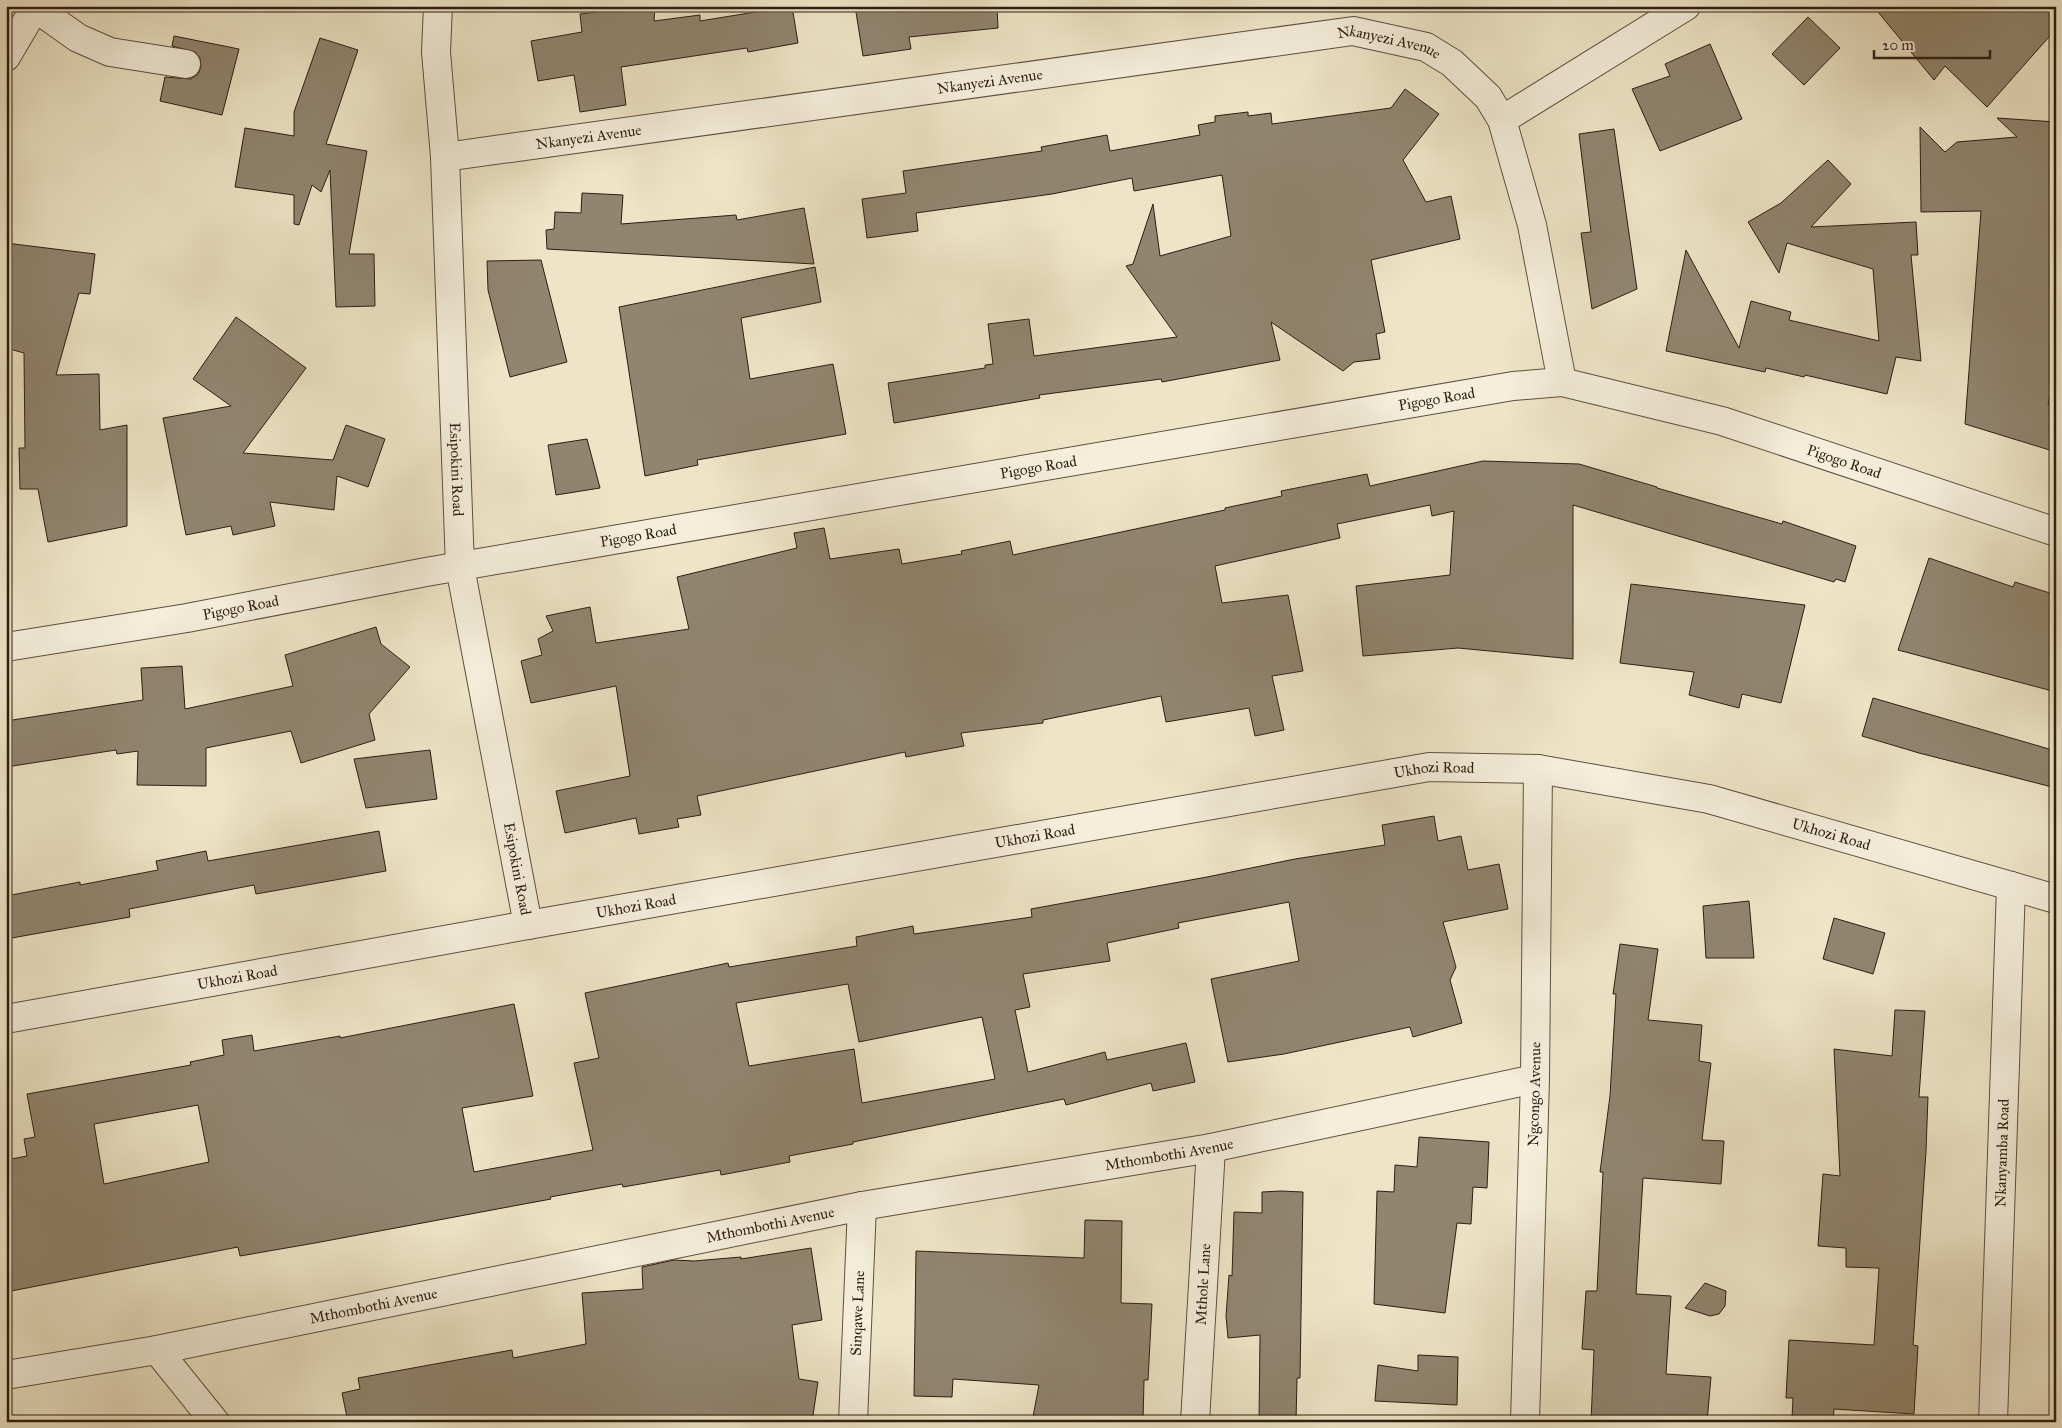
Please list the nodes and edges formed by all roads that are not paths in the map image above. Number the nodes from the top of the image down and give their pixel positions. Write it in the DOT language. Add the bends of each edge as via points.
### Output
graph roads {
  1 [pos="37,6"];
  2 [pos="438,6"];
  3 [pos="1686,6"];
  4 [pos="6,57"];
  5 [pos="186,64"];
  6 [pos="1502,120"];
  7 [pos="445,157"];
  8 [pos="1562,382"];
  9 [pos="2056,532"];
  10 [pos="460,567"];
  11 [pos="6,647"];
  12 [pos="1538,768"];
  13 [pos="2011,886"];
  14 [pos="2056,900"];
  15 [pos="528,925"];
  16 [pos="6,1019"];
  17 [pos="1535,1079"];
  18 [pos="1211,1148"];
  19 [pos="862,1206"];
  20 [pos="157,1350"];
  21 [pos="6,1375"];
  22 [pos="215,1422"];
  23 [pos="853,1422"];
  24 [pos="1195,1422"];
  25 [pos="1525,1422"];
  26 [pos="1992,1422"];
  1 -- 4 [label="street"];
  1 -- 5 [label="street" via="78,38 110,52"];
  2 -- 7 [label="street, Esipokini Road" via="436,52"];
  3 -- 6 [label="street"];
  6 -- 7 [label="street, Nkanyezi Avenue" via="1488,97 1452,63 1426,47 1353,31"];
  6 -- 8 [label="street, Nkanyezi Avenue" via="1532,225"];
  7 -- 10 [label="street, Esipokini Road"];
  8 -- 9 [label="street, Pigogo Road" via="1722,421"];
  8 -- 10 [label="street, Pigogo Road" via="1503,388"];
  10 -- 11 [label="street, Pigogo Road" via="186,618"];
  10 -- 15 [label="street, Esipokini Road"];
  12 -- 13 [label="street, Ukhozi Road" via="1708,799"];
  12 -- 15 [label="street, Ukhozi Road" via="1429,767"];
  12 -- 17 [label="street, Ngcongo Avenue"];
  13 -- 14 [label="street, Ukhozi Road"];
  13 -- 26 [label="street, Nkanyamba Road"];
  15 -- 16 [label="street, Ukhozi Road"];
  17 -- 18 [label="street, Mthombothi Avenue"];
  17 -- 25 [label="street, Ngcongo Avenue"];
  18 -- 19 [label="street, Mthombothi Avenue"];
  18 -- 24 [label="street, Mthole Lane"];
  19 -- 20 [label="street, Mthombothi Avenue"];
  19 -- 23 [label="street, Sinqawe Lane"];
  20 -- 21 [label="street, Mthombothi Avenue"];
  20 -- 22 [label="street"];
}
